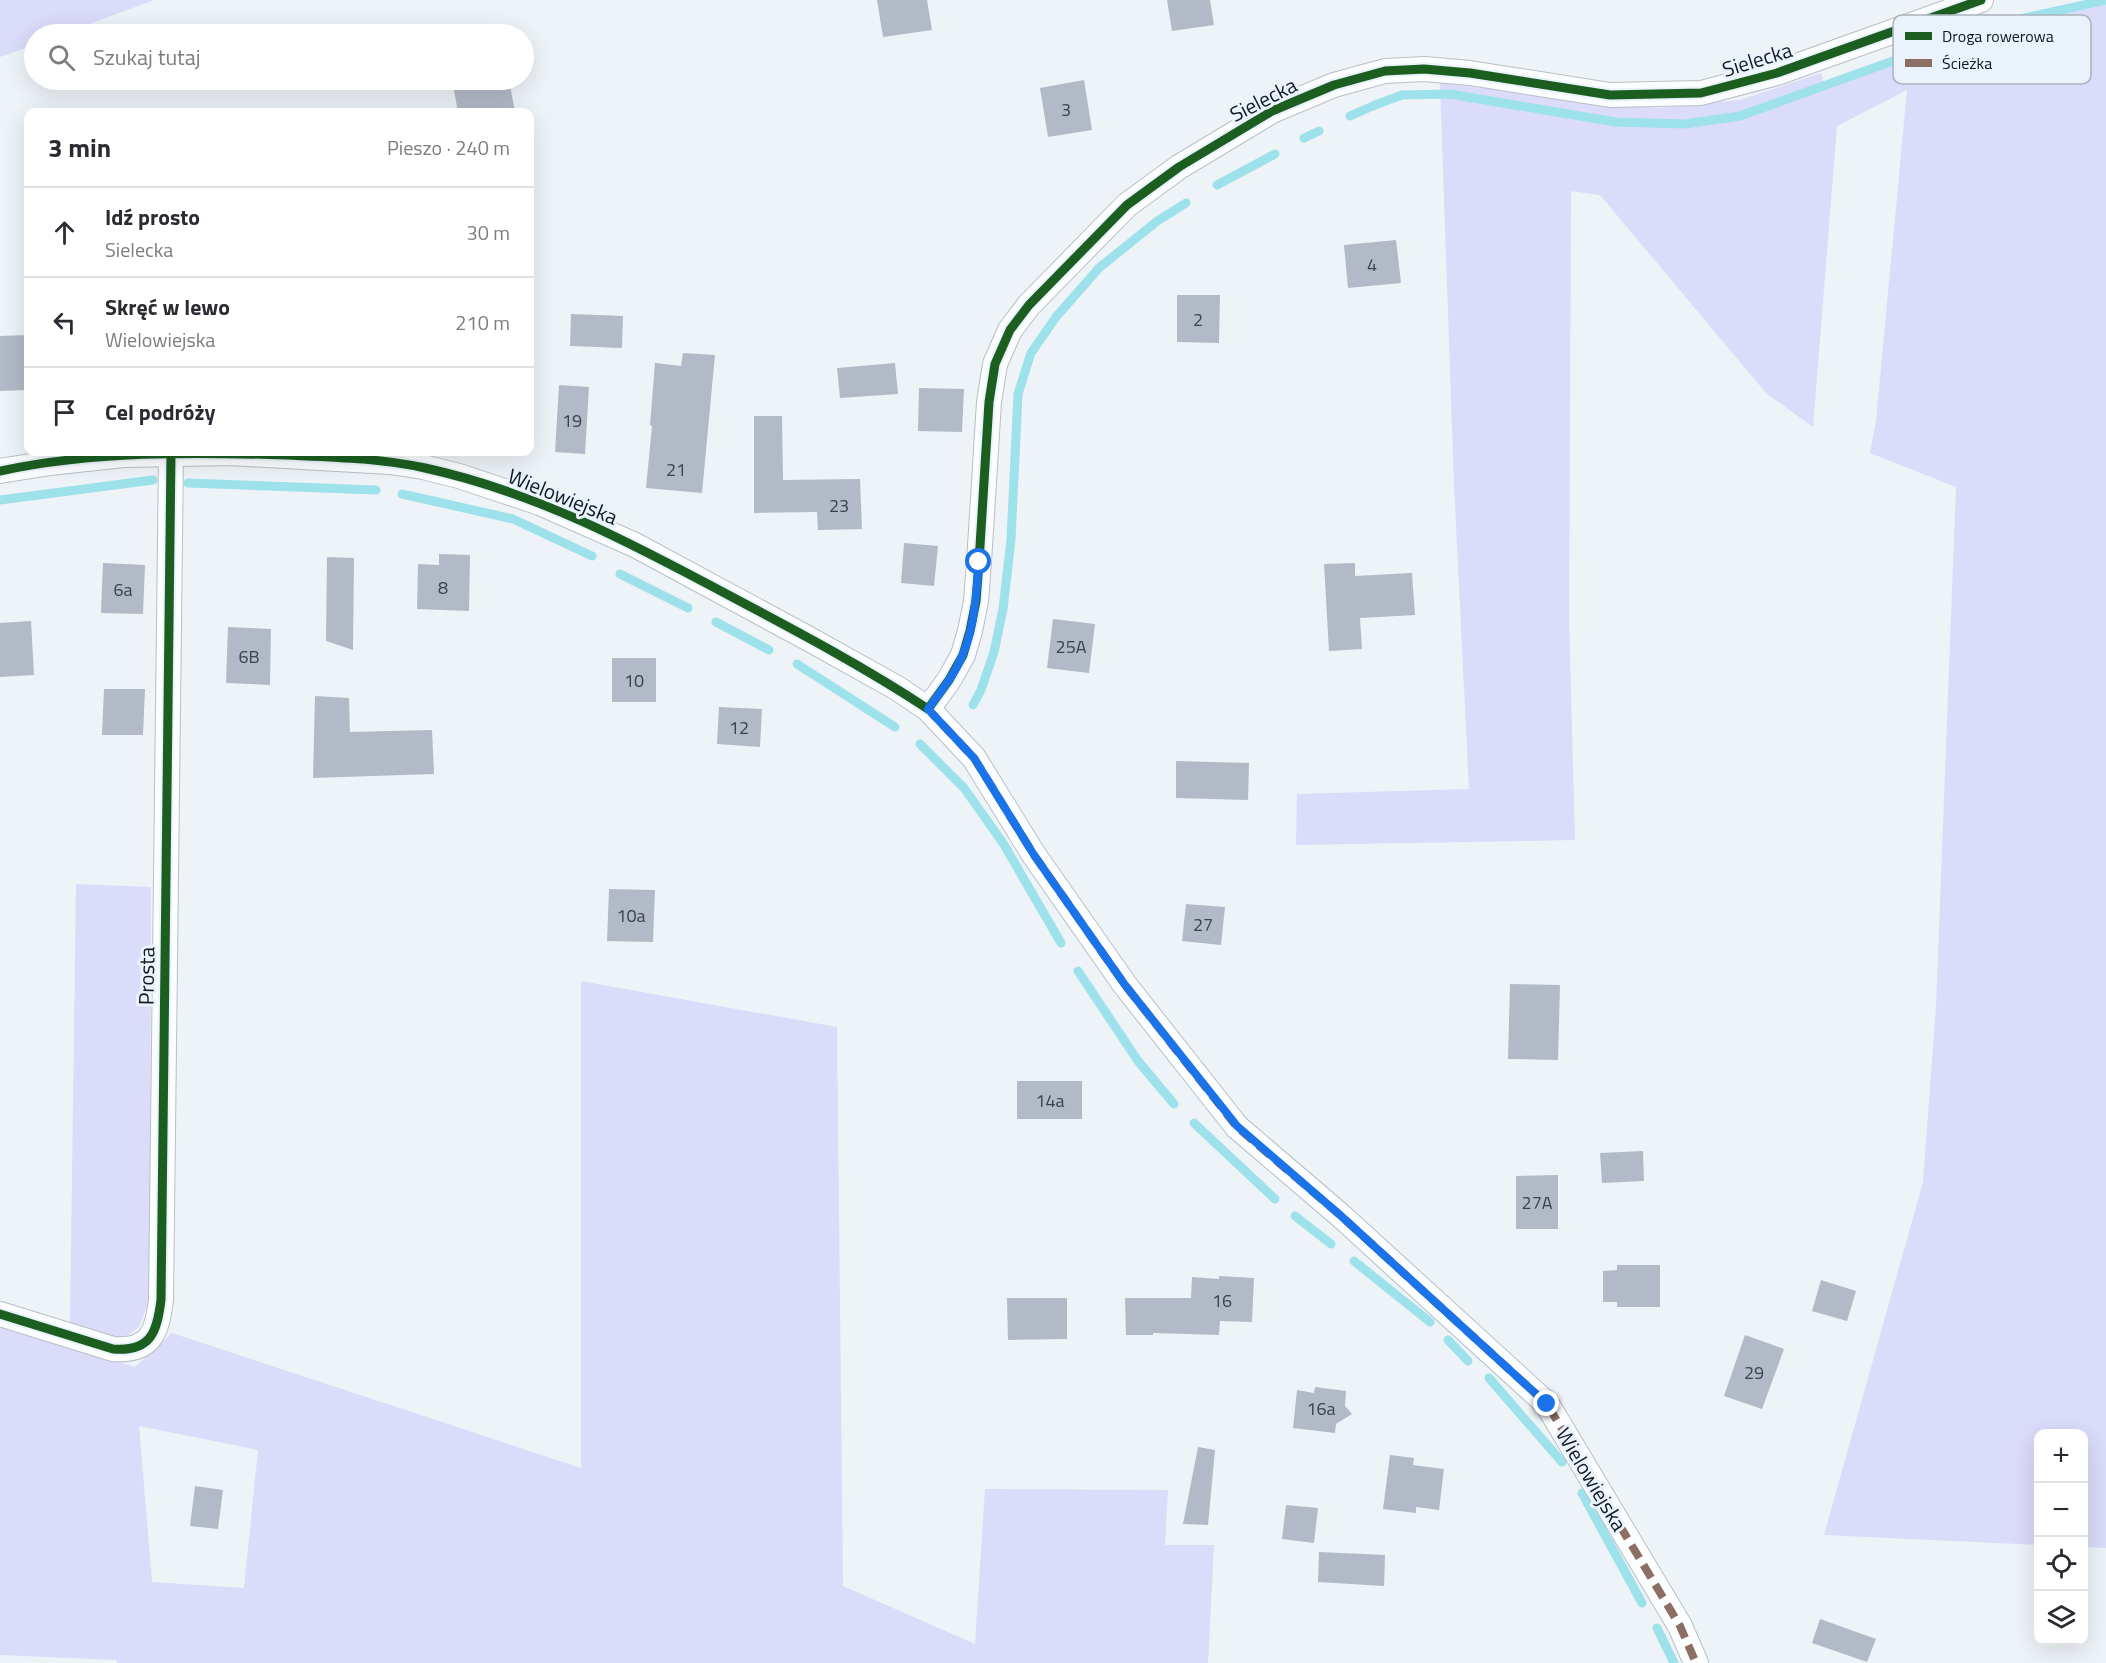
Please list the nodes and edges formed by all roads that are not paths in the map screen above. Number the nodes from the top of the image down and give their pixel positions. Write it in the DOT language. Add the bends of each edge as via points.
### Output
graph roads {
  1 [pos="1982,0"];
  2 [pos="1940,15"];
  3 [pos="1893,32"];
  4 [pos="114,456"];
  5 [pos="171,456"];
  6 [pos="284,456"];
  7 [pos="0,471"];
  8 [pos="928,709"];
  9 [pos="0,1314"];
  10 [pos="1696,1663"];
  1 -- 2 [label="street, Sielecka"];
  3 -- 8 [label="street, Sielecka" via="1777,73 1701,93 1610,94 1470,73 1385,71 1334,85 1272,111 1179,167 1127,206 1029,305 1010,330 995,364 989,402 976,601 970,631 963,655"];
  4 -- 7 [label="street, Wielowiejska"];
  5 -- 9 [label="street, Prosta" via="159,1316 150,1339 128,1351"];
  6 -- 8 [label="street, Wielowiejska" via="423,467 529,499 635,545 897,688"];
  8 -- 10 [label="street, Wielowiejska" via="974,758 1034,855 1125,985 1237,1126 1547,1404 1680,1626"];
}
